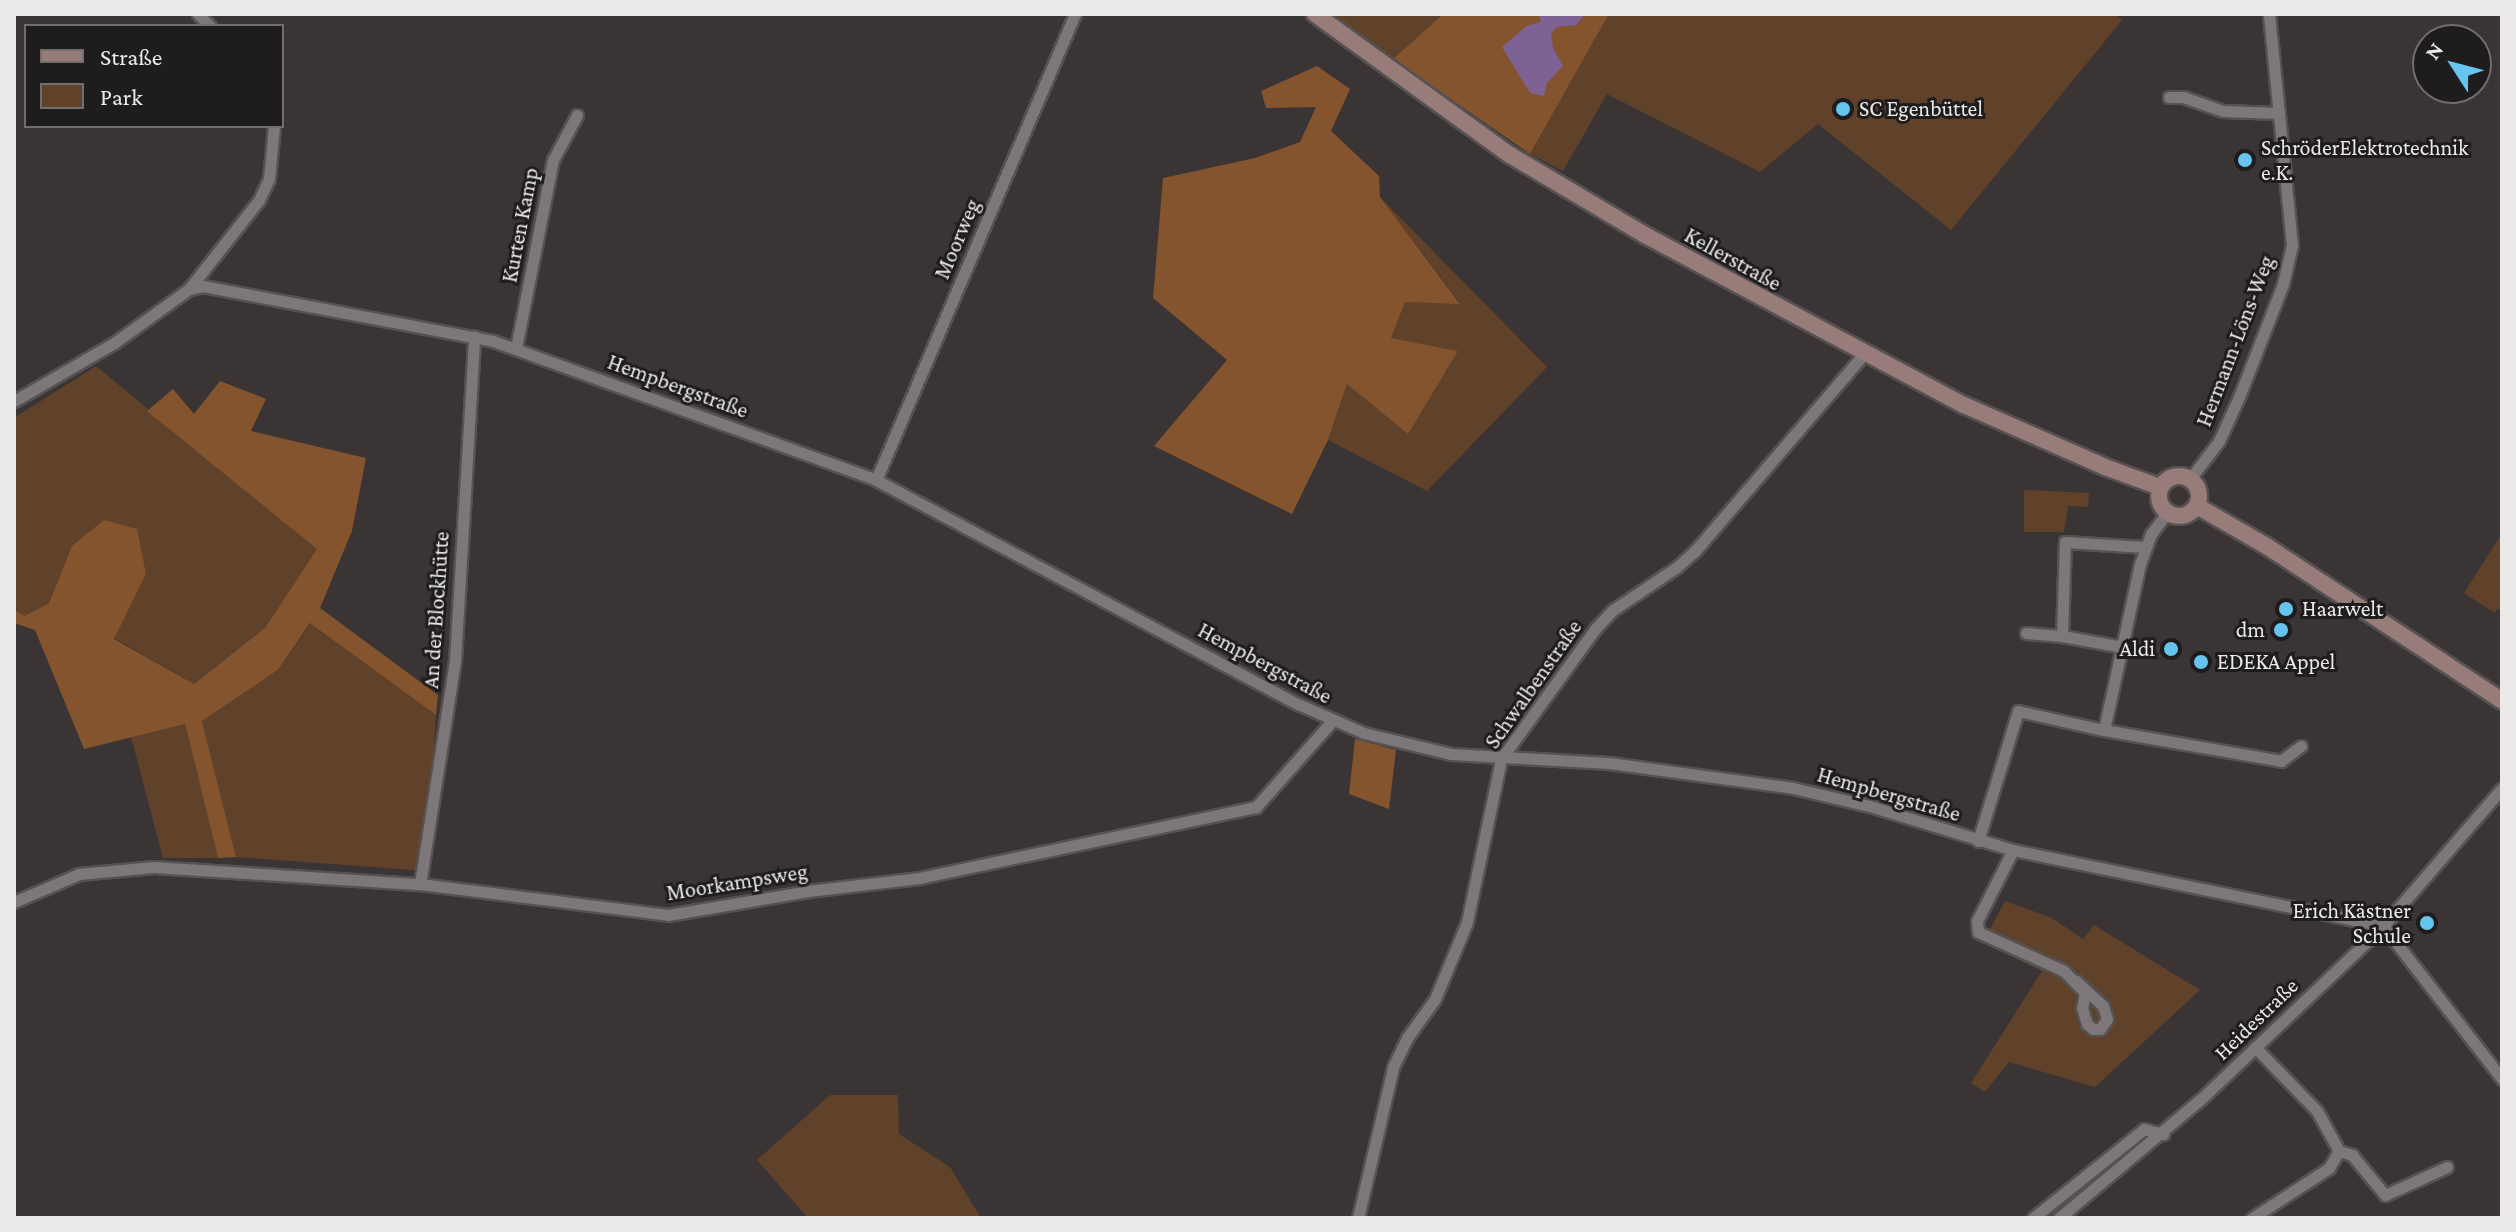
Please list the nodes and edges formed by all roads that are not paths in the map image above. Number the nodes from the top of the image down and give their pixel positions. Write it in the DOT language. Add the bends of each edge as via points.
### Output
graph roads {
  1 [pos="1075,14"];
  2 [pos="1315,14"];
  3 [pos="2269,14"];
  4 [pos="2169,97"];
  5 [pos="2279,113"];
  6 [pos="577,115"];
  7 [pos="274,128"];
  8 [pos="189,289"];
  9 [pos="474,337"];
  10 [pos="516,348"];
  11 [pos="1864,354"];
  12 [pos="14,401"];
  13 [pos="2190,479"];
  14 [pos="876,480"];
  15 [pos="2160,487"];
  16 [pos="2197,506"];
  17 [pos="2167,513"];
  18 [pos="2145,547"];
  19 [pos="2026,633"];
  20 [pos="2062,636"];
  21 [pos="2123,647"];
  22 [pos="2502,701"];
  23 [pos="1332,721"];
  24 [pos="2104,730"];
  25 [pos="2301,746"];
  26 [pos="1501,759"];
  27 [pos="2502,788"];
  28 [pos="1978,841"];
  29 [pos="2013,850"];
  30 [pos="420,884"];
  31 [pos="14,902"];
  32 [pos="2383,926"];
  33 [pos="2076,981"];
  34 [pos="2255,1047"];
  35 [pos="2502,1079"];
  36 [pos="2163,1134"];
  37 [pos="2339,1151"];
  38 [pos="2447,1167"];
  39 [pos="1358,1218"];
  40 [pos="2033,1218"];
  41 [pos="2059,1218"];
  42 [pos="2252,1218"];
  1 -- 14 [label="street, Moorweg"];
  2 -- 11 [label="main road, Kellerstraße" via="1557,185"];
  3 -- 5 [label="street, Hermann-Löns-Weg"];
  4 -- 5 [label="street" via="2223,111"];
  5 -- 13 [label="street, Hermann-Löns-Weg" via="2292,245 2283,284 2219,441"];
  6 -- 10 [label="street, Kurten Kamp" via="553,160"];
  7 -- 8 [label="street" via="269,179 259,200"];
  8 -- 9 [label="street, Hempbergstraße" via="228,290"];
  8 -- 12 [label="street" via="114,343"];
  9 -- 10 [label="street, Hempbergstraße"];
  9 -- 30 [label="street, An der Blockhütte" via="455,661"];
  10 -- 14 [label="street, Hempbergstraße"];
  11 -- 15 [label="main road, Kellerstraße" via="1964,405"];
  11 -- 26 [label="street, Schwalbenstraße" via="1695,551 1595,629"];
  13 -- 15 [label="main road" via="2177,476"];
  13 -- 16 [label="main road" via="2199,491"];
  14 -- 23 [label="street, Hempbergstraße"];
  15 -- 17 [label="main road" via="2159,501"];
  16 -- 17 [label="main road" via="2178,517"];
  16 -- 22 [label="main road"];
  17 -- 18 [label="street"];
  18 -- 20 [label="street" via="2065,542"];
  18 -- 21 [label="street"];
  19 -- 20 [label="street"];
  20 -- 21 [label="street"];
  21 -- 24 [label="street"];
  23 -- 26 [label="street, Hempbergstraße" via="1404,745"];
  23 -- 30 [label="street, Moorkampsweg" via="1256,807 919,878 668,915"];
  24 -- 25 [label="street" via="2281,761"];
  24 -- 28 [label="street" via="2018,711"];
  26 -- 28 [label="street, Hempbergstraße" via="1609,763 1793,788"];
  26 -- 39 [label="street, Schwalbenstraße" via="1467,922 1435,999 1393,1067"];
  27 -- 32 [label="street, Heidestraße"];
  28 -- 29 [label="street, Hempbergstraße"];
  29 -- 32 [label="street, Hempbergstraße"];
  29 -- 33 [label="street" via="1977,921 1978,932"];
  30 -- 31 [label="street, Moorkampsweg" via="154,867 79,874"];
  32 -- 34 [label="street, Heidestraße"];
  32 -- 35 [label="street"];
  34 -- 36 [label="street, Heidestraße"];
  34 -- 37 [label="street" via="2317,1111"];
  36 -- 40 [label="street" via="2144,1129"];
  36 -- 41 [label="street, Heidestraße"];
  37 -- 38 [label="street" via="2352,1155 2385,1195"];
  37 -- 42 [label="street" via="2329,1168"];
}
